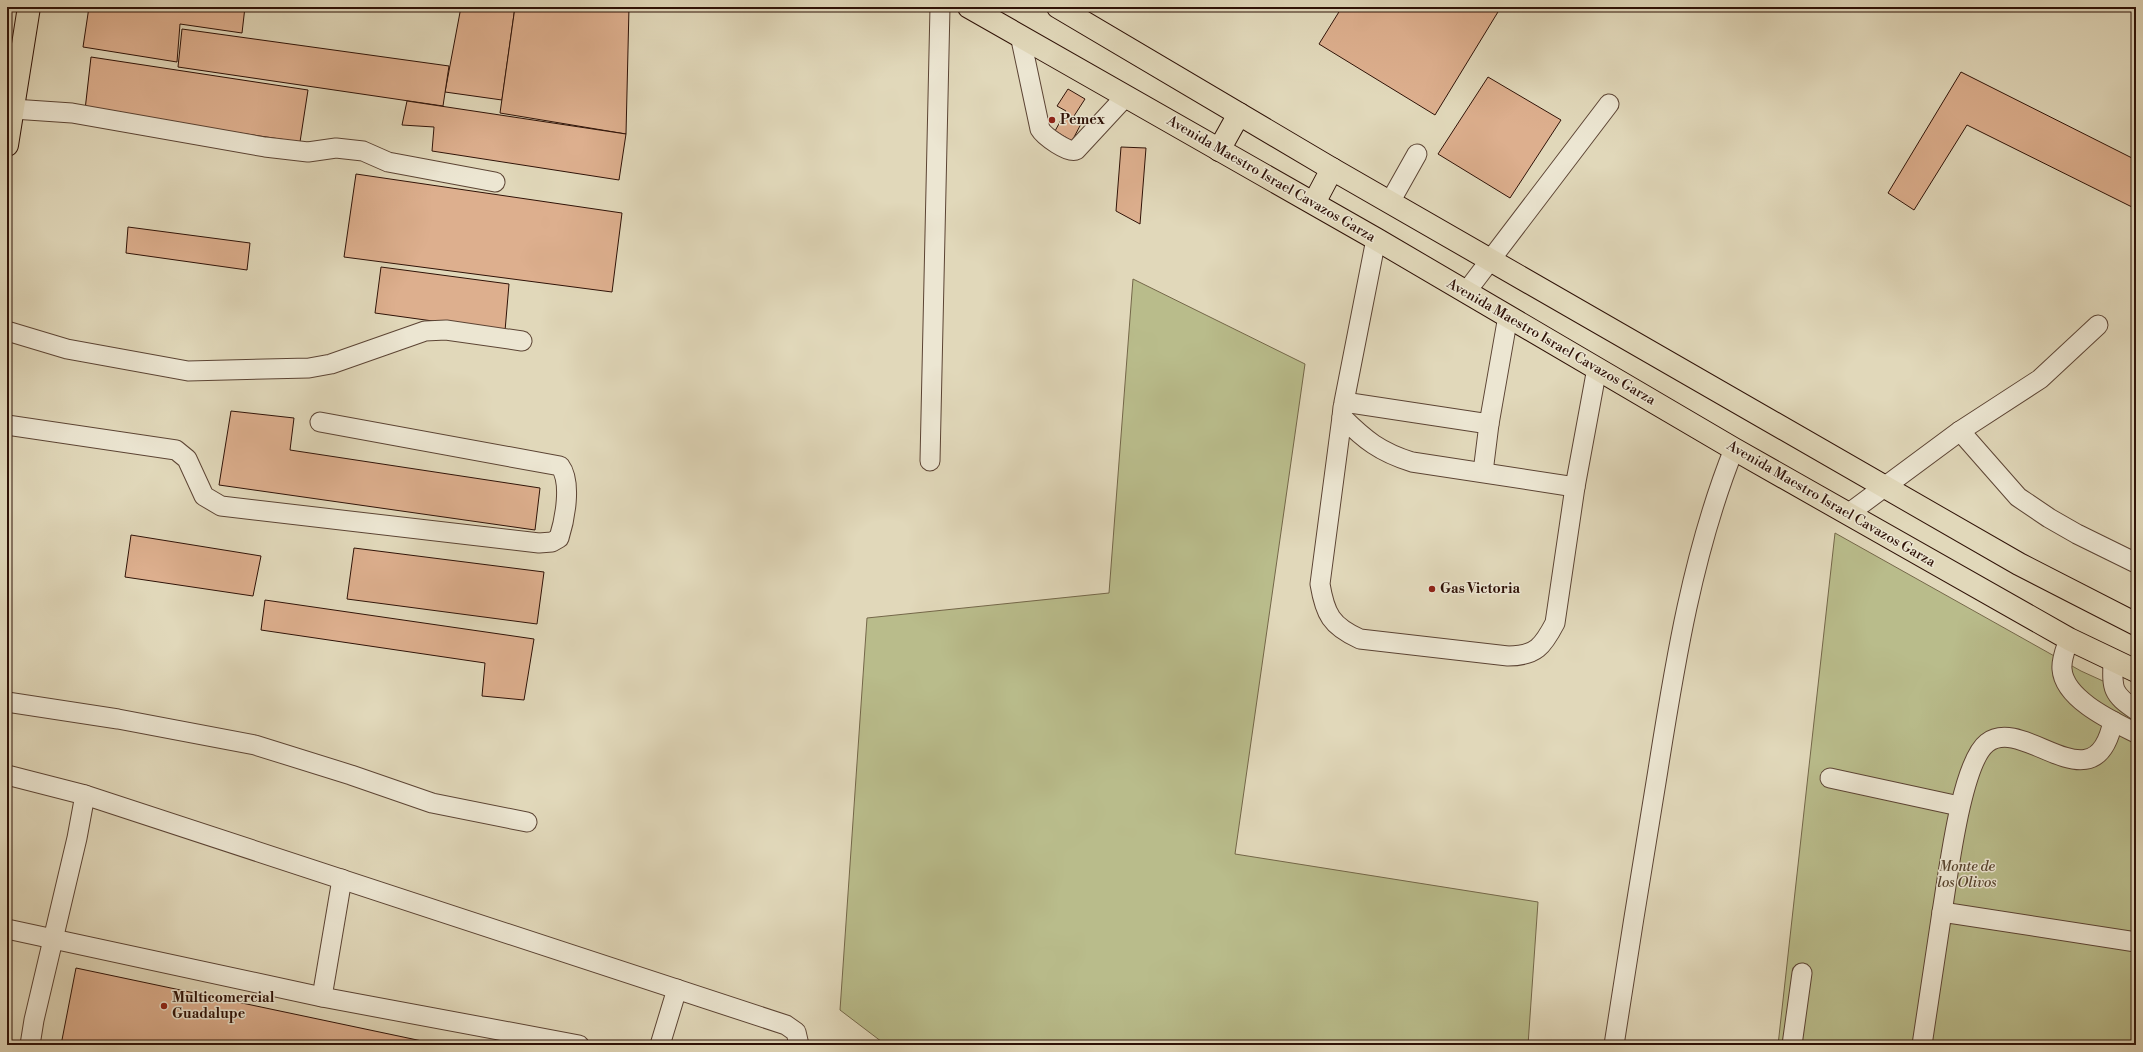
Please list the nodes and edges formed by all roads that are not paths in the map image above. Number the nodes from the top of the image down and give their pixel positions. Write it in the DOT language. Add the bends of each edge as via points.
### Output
graph roads {
  1 [pos="29,7"];
  2 [pos="940,7"];
  3 [pos="969,7"];
  4 [pos="1058,7"];
  5 [pos="1020,35"];
  6 [pos="1126,96"];
  7 [pos="1609,104"];
  8 [pos="10,109"];
  9 [pos="1239,114"];
  10 [pos="7,145"];
  11 [pos="1219,150"];
  12 [pos="1417,154"];
  13 [pos="1332,169"];
  14 [pos="494,182"];
  15 [pos="1390,202"];
  16 [pos="1314,203"];
  17 [pos="1376,239"];
  18 [pos="1490,258"];
  19 [pos="1466,292"];
  20 [pos="1508,316"];
  21 [pos="2098,325"];
  22 [pos="7,331"];
  23 [pos="522,341"];
  24 [pos="1597,368"];
  25 [pos="1343,409"];
  26 [pos="320,422"];
  27 [pos="7,424"];
  28 [pos="1489,424"];
  29 [pos="1960,431"];
  30 [pos="1734,449"];
  31 [pos="930,461"];
  32 [pos="1483,472"];
  33 [pos="1885,486"];
  34 [pos="1575,487"];
  35 [pos="1848,514"];
  36 [pos="2136,562"];
  37 [pos="2136,624"];
  38 [pos="2069,639"];
  39 [pos="2113,661"];
  40 [pos="2136,671"];
  41 [pos="7,702"];
  42 [pos="2136,710"];
  43 [pos="2113,722"];
  44 [pos="2136,733"];
  45 [pos="7,775"];
  46 [pos="1830,778"];
  47 [pos="85,795"];
  48 [pos="1960,806"];
  49 [pos="527,822"];
  50 [pos="342,879"];
  51 [pos="1942,912"];
  52 [pos="7,929"];
  53 [pos="53,939"];
  54 [pos="2136,942"];
  55 [pos="1802,973"];
  56 [pos="677,989"];
  57 [pos="322,997"];
  58 [pos="30,1045"];
  59 [pos="579,1045"];
  60 [pos="660,1045"];
  61 [pos="799,1045"];
  62 [pos="1614,1045"];
  63 [pos="1792,1045"];
  64 [pos="1922,1045"];
  1 -- 8 [label="main road"];
  2 -- 31 [label="lane"];
  3 -- 5 [label="main road, Avenida Maestro Israel Cavazos Garza"];
  4 -- 9 [label="main road"];
  5 -- 6 [label="main road, Avenida Maestro Israel Cavazos Garza"];
  5 -- 6 [label="lane" via="1040,129 1068,151 1076,150"];
  6 -- 11 [label="main road, Avenida Maestro Israel Cavazos Garza"];
  7 -- 18 [label="lane"];
  8 -- 10 [label="main road"];
  8 -- 14 [label="lane" via="72,113 265,147 308,152 336,148 363,151 388,162"];
  9 -- 11 [label="main road"];
  9 -- 13 [label="main road"];
  11 -- 16 [label="main road, Avenida Maestro Israel Cavazos Garza"];
  12 -- 15 [label="lane"];
  13 -- 15 [label="main road"];
  13 -- 16 [label="main road"];
  15 -- 18 [label="main road"];
  16 -- 17 [label="main road, Avenida Maestro Israel Cavazos Garza"];
  17 -- 19 [label="main road, Avenida Maestro Israel Cavazos Garza"];
  17 -- 25 [label="lane"];
  18 -- 19 [label="lane"];
  18 -- 33 [label="main road"];
  19 -- 20 [label="main road, Avenida Maestro Israel Cavazos Garza"];
  20 -- 24 [label="main road, Avenida Maestro Israel Cavazos Garza"];
  20 -- 28 [label="lane"];
  21 -- 29 [label="lane" via="2040,379"];
  22 -- 23 [label="lane" via="67,349 188,371 310,368 331,364 425,332 446,330"];
  24 -- 30 [label="main road, Avenida Maestro Israel Cavazos Garza"];
  24 -- 34 [label="lane"];
  25 -- 28 [label="lane"];
  25 -- 32 [label="lane" via="1368,443 1396,457 1412,462"];
  25 -- 34 [label="lane" via="1320,584 1323,605 1331,620 1343,631 1360,639 1508,656 1524,656 1537,650 1555,622"];
  26 -- 27 [label="lane" via="560,466 565,473 567,484 559,538 552,542 539,543 221,506 204,496 187,459 176,450"];
  28 -- 32 [label="lane"];
  29 -- 33 [label="lane"];
  29 -- 36 [label="lane" via="2018,497 2077,534"];
  30 -- 35 [label="main road, Avenida Maestro Israel Cavazos Garza"];
  30 -- 62 [label="lane" via="1712,511 1683,630"];
  32 -- 34 [label="lane"];
  33 -- 35 [label="lane"];
  33 -- 37 [label="main road" via="2019,564"];
  35 -- 38 [label="main road, Avenida Maestro Israel Cavazos Garza"];
  38 -- 39 [label="main road, Avenida Maestro Israel Cavazos Garza"];
  38 -- 43 [label="lane" via="2062,667 2066,685 2085,703"];
  39 -- 40 [label="main road, Avenida Maestro Israel Cavazos Garza"];
  39 -- 42 [label="lane" via="2114,690 2120,699"];
  41 -- 49 [label="lane" via="118,718 255,745 432,803"];
  43 -- 44 [label="lane"];
  43 -- 48 [label="lane" via="2110,738 2104,748 2097,754 2082,759 2058,756 2022,739 1995,738 1987,742 1976,760"];
  45 -- 47 [label="lane"];
  46 -- 48 [label="lane"];
  47 -- 50 [label="lane"];
  47 -- 53 [label="lane"];
  48 -- 51 [label="lane"];
  50 -- 56 [label="lane"];
  50 -- 57 [label="lane"];
  51 -- 54 [label="lane"];
  51 -- 64 [label="lane"];
  52 -- 53 [label="lane"];
  53 -- 57 [label="lane"];
  53 -- 58 [label="lane"];
  55 -- 63 [label="lane"];
  56 -- 60 [label="lane"];
  56 -- 61 [label="lane" via="786,1025 796,1032"];
  57 -- 59 [label="lane"];
}
